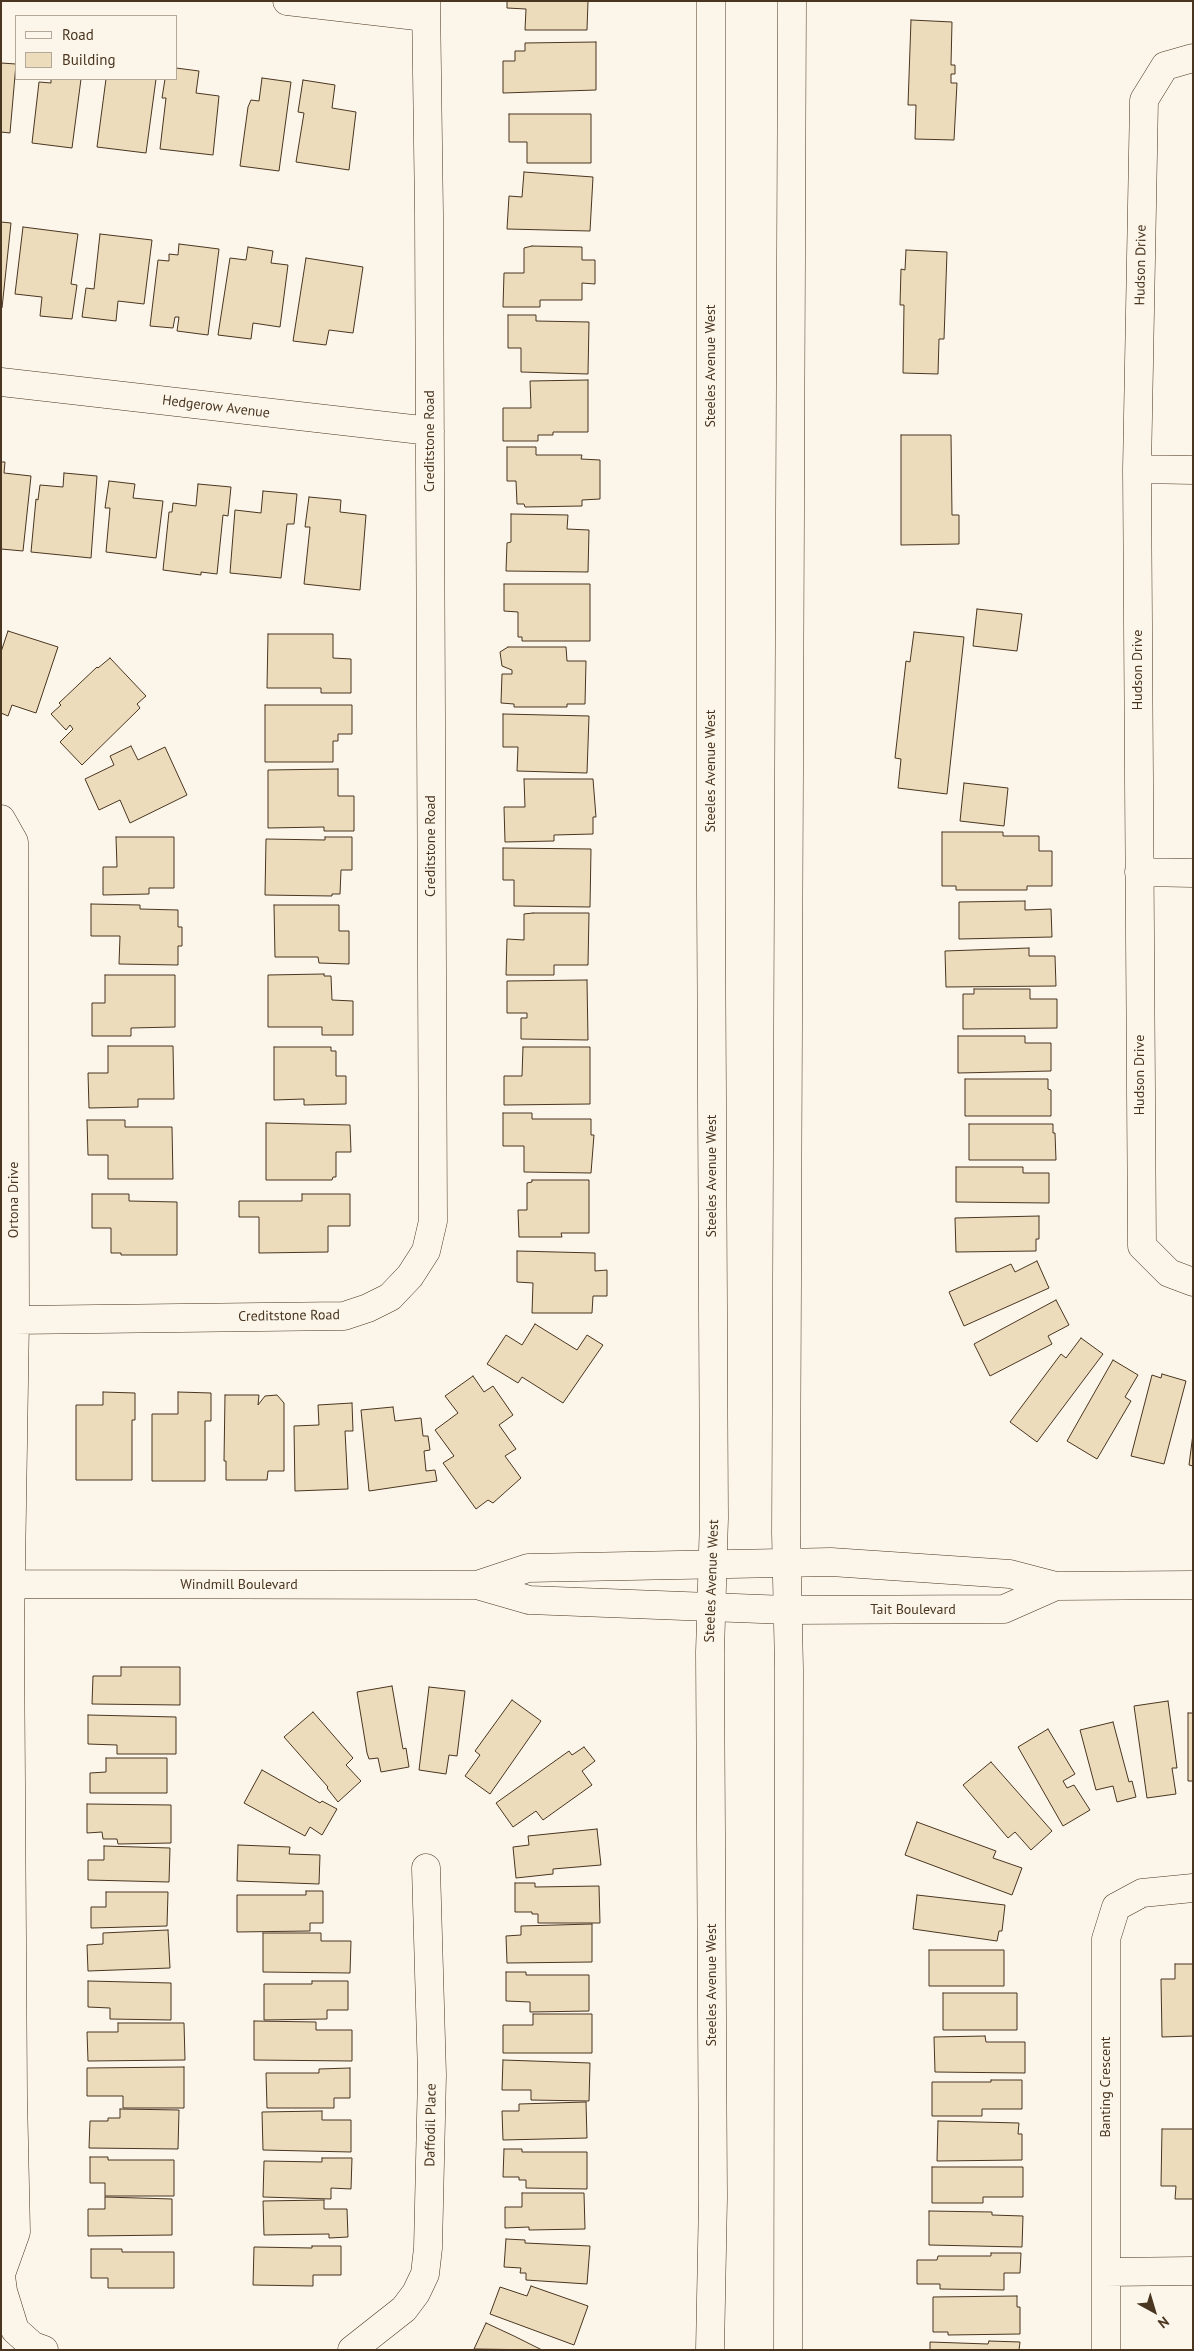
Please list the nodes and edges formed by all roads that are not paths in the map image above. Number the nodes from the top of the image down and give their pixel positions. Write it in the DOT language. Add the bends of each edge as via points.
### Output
graph roads {
  1 [pos="287,1"];
  2 [pos="711,1"];
  3 [pos="792,1"];
  4 [pos="426,9"];
  5 [pos="1193,58"];
  6 [pos="1,382"];
  7 [pos="430,431"];
  8 [pos="1137,469"];
  9 [pos="1193,470"];
  10 [pos="1,819"];
  11 [pos="1139,872"];
  12 [pos="1193,873"];
  13 [pos="1193,1282"];
  14 [pos="14,1320"];
  15 [pos="835,1562"];
  16 [pos="786,1563"];
  17 [pos="713,1565"];
  18 [pos="6,1584"];
  19 [pos="477,1585"];
  20 [pos="1193,1585"];
  21 [pos="1056,1586"];
  22 [pos="712,1608"];
  23 [pos="776,1610"];
  24 [pos="426,1868"];
  25 [pos="1193,1888"];
  26 [pos="1193,2271"];
  27 [pos="1106,2272"];
  28 [pos="1,2275"];
  29 [pos="44,2350"];
  30 [pos="352,2350"];
  31 [pos="710,2350"];
  32 [pos="788,2350"];
  33 [pos="1106,2350"];
  1 -- 4 [label="street"];
  2 -- 17 [label="street, Steeles Avenue West"];
  3 -- 16 [label="street"];
  4 -- 7 [label="street, Creditstone Road"];
  5 -- 8 [label="street, Hudson Drive" via="1165,66 1144,100"];
  6 -- 7 [label="street, Hedgerow Avenue"];
  7 -- 14 [label="street, Creditstone Road" via="433,1221 426,1251 410,1276 390,1297 344,1316"];
  8 -- 9 [label="street"];
  8 -- 11 [label="street, Hudson Drive"];
  10 -- 14 [label="street, Ortona Drive" via="14,842"];
  11 -- 12 [label="street"];
  11 -- 13 [label="street, Hudson Drive" via="1142,1246 1169,1273"];
  14 -- 18 [label="street, Ortona Drive"];
  15 -- 16 [label="street, Windmill Boulevard"];
  15 -- 21 [label="street, Tait Boulevard" via="1010,1574"];
  16 -- 17 [label="street, Windmill Boulevard"];
  16 -- 23 [label="street"];
  17 -- 19 [label="street, Windmill Boulevard" via="528,1568"];
  17 -- 22 [label="street, Steeles Avenue West"];
  18 -- 19 [label="street, Windmill Boulevard"];
  18 -- 28 [label="street" via="16,2232"];
  19 -- 22 [label="street, Windmill Boulevard" via="529,1600"];
  20 -- 21 [label="street, Tait Boulevard"];
  21 -- 23 [label="street, Tait Boulevard" via="1004,1610"];
  22 -- 23 [label="street, Windmill Boulevard"];
  22 -- 31 [label="street, Steeles Avenue West" via="713,2198"];
  23 -- 32 [label="street"];
  24 -- 30 [label="street, Daffodil Place" via="432,2075 425,2274 404,2309"];
  25 -- 27 [label="street, Banting Crescent" via="1142,1893 1116,1907 1106,1939"];
  26 -- 27 [label="street"];
  27 -- 33 [label="street, Banting Crescent"];
  28 -- 29 [label="street" via="15,2330 33,2346"];
}
